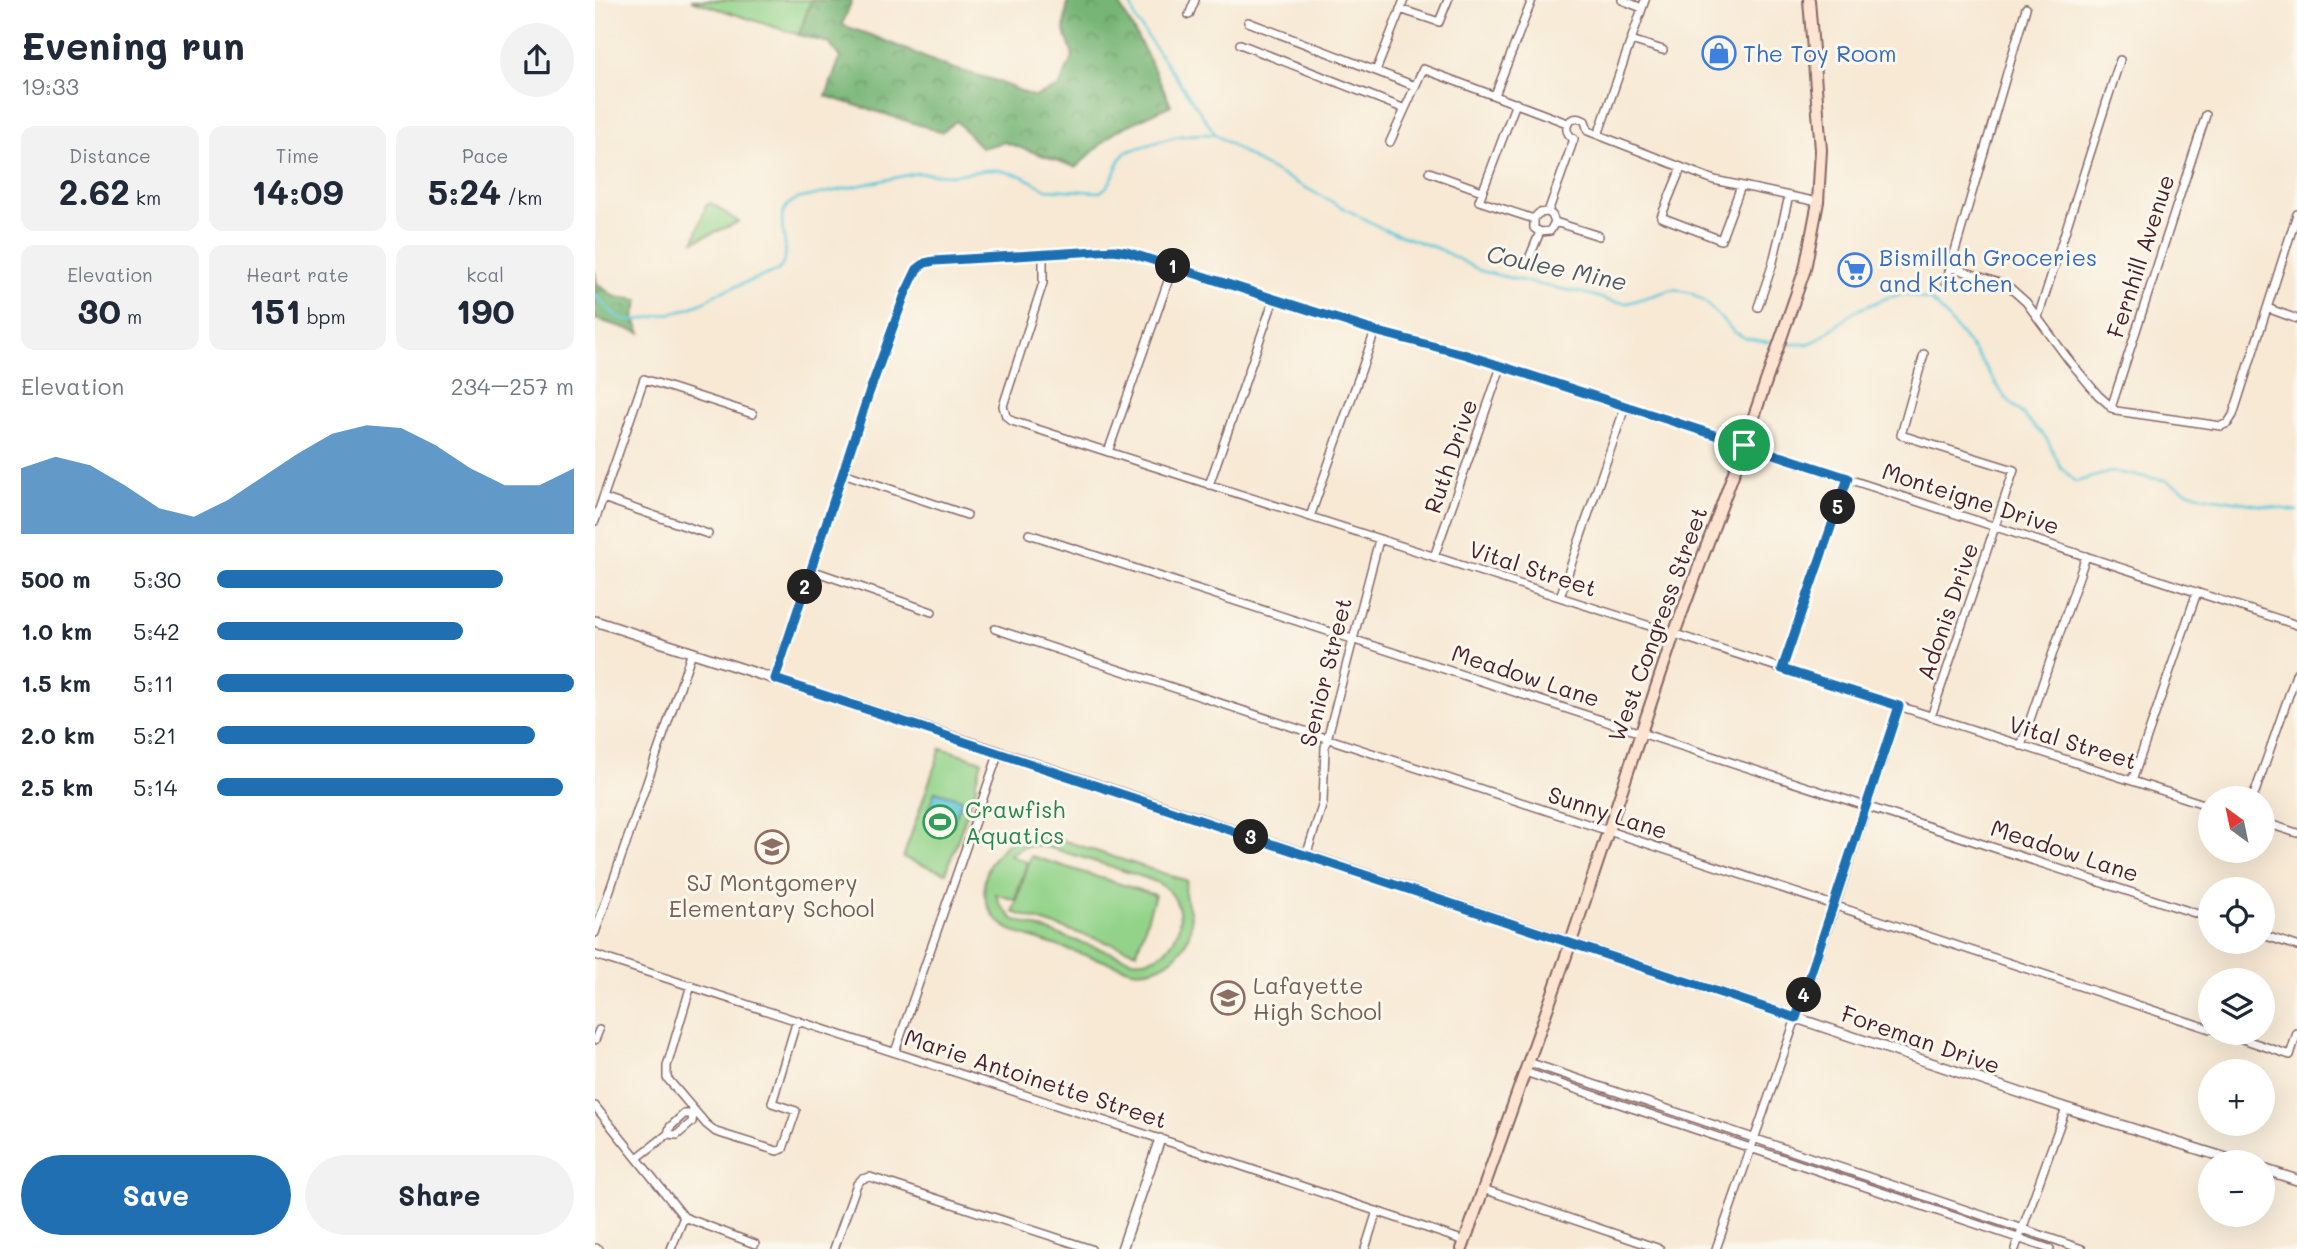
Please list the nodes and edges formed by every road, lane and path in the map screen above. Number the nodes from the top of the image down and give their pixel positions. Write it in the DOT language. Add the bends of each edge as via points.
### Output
graph roads {
  1 [pos="1195,0"];
  2 [pos="1404,0"];
  3 [pos="1448,0"];
  4 [pos="1532,0"];
  5 [pos="1622,0"];
  6 [pos="1809,0"];
  7 [pos="1644,4"];
  8 [pos="2026,8"];
  9 [pos="1400,9"];
  10 [pos="1189,15"];
  11 [pos="1248,22"];
  12 [pos="1631,40"];
  13 [pos="1240,44"];
  14 [pos="1663,50"];
  15 [pos="2120,60"];
  16 [pos="1376,71"];
  17 [pos="1415,86"];
  18 [pos="1495,95"];
  19 [pos="1515,103"];
  20 [pos="1405,109"];
  21 [pos="2206,116"];
  22 [pos="1567,123"];
  23 [pos="1588,131"];
  24 [pos="1598,135"];
  25 [pos="1574,139"];
  26 [pos="1390,142"];
  27 [pos="1681,168"];
  28 [pos="1429,172"];
  29 [pos="1741,186"];
  30 [pos="1482,191"];
  31 [pos="1789,196"];
  32 [pos="1818,202"];
  33 [pos="1548,212"];
  34 [pos="2297,214"];
  35 [pos="1534,219"];
  36 [pos="1555,222"];
  37 [pos="1540,232"];
  38 [pos="1599,236"];
  39 [pos="1044,256"];
  40 [pos="1530,256"];
  41 [pos="1173,267"];
  42 [pos="1951,267"];
  43 [pos="1946,282"];
  44 [pos="1274,299"];
  45 [pos="1758,307"];
  46 [pos="2267,308"];
  47 [pos="2038,317"];
  48 [pos="2297,319"];
  49 [pos="1375,331"];
  50 [pos="1924,354"];
  51 [pos="1501,367"];
  52 [pos="1625,407"];
  53 [pos="2111,408"];
  54 [pos="753,414"];
  55 [pos="1744,445"];
  56 [pos="1108,452"];
  57 [pos="843,473"];
  58 [pos="1848,478"];
  59 [pos="1209,485"];
  60 [pos="603,498"];
  61 [pos="967,516"];
  62 [pos="1310,517"];
  63 [pos="595,522"];
  64 [pos="1995,527"];
  65 [pos="708,534"];
  66 [pos="1029,534"];
  67 [pos="1379,540"];
  68 [pos="2086,556"];
  69 [pos="1434,557"];
  70 [pos="811,570"];
  71 [pos="2197,592"];
  72 [pos="1560,597"];
  73 [pos="932,612"];
  74 [pos="595,621"];
  75 [pos="2297,625"];
  76 [pos="995,629"];
  77 [pos="1674,634"];
  78 [pos="1352,639"];
  79 [pos="692,652"];
  80 [pos="1782,669"];
  81 [pos="2297,672"];
  82 [pos="775,679"];
  83 [pos="1899,706"];
  84 [pos="1931,717"];
  85 [pos="1640,732"];
  86 [pos="1327,739"];
  87 [pos="2021,746"];
  88 [pos="999,752"];
  89 [pos="2132,780"];
  90 [pos="2257,786"];
  91 [pos="2198,802"];
  92 [pos="1867,806"];
  93 [pos="2275,826"];
  94 [pos="1606,831"];
  95 [pos="2297,833"];
  96 [pos="1306,856"];
  97 [pos="1835,906"];
  98 [pos="2198,914"];
  99 [pos="595,933"];
  100 [pos="2275,939"];
  101 [pos="1570,942"];
  102 [pos="2297,946"];
  103 [pos="595,955"];
  104 [pos="691,985"];
  105 [pos="1796,1018"];
  106 [pos="797,1020"];
  107 [pos="2198,1025"];
  108 [pos="599,1030"];
  109 [pos="2297,1033"];
  110 [pos="595,1040"];
  111 [pos="2260,1045"];
  112 [pos="895,1052"];
  113 [pos="1527,1067"];
  114 [pos="1591,1084"];
  115 [pos="1615,1092"];
  116 [pos="1587,1093"];
  117 [pos="1612,1102"];
  118 [pos="595,1106"];
  119 [pos="2066,1108"];
  120 [pos="1673,1111"];
  121 [pos="694,1113"];
  122 [pos="1670,1121"];
  123 [pos="1160,1139"];
  124 [pos="1755,1139"];
  125 [pos="1751,1148"];
  126 [pos="2201,1150"];
  127 [pos="637,1158"];
  128 [pos="1825,1162"];
  129 [pos="1822,1172"];
  130 [pos="2275,1173"];
  131 [pos="2297,1180"];
  132 [pos="1483,1189"];
  133 [pos="1928,1197"];
  134 [pos="1925,1207"];
  135 [pos="1962,1209"];
  136 [pos="1377,1211"];
  137 [pos="684,1217"];
  138 [pos="1959,1219"];
  139 [pos="2022,1229"];
  140 [pos="2018,1238"];
  141 [pos="755,1244"];
  142 [pos="1464,1245"];
  143 [pos="671,1249"];
  144 [pos="834,1249"];
  145 [pos="1091,1249"];
  146 [pos="1122,1249"];
  147 [pos="1365,1249"];
  148 [pos="1660,1249"];
  149 [pos="1716,1249"];
  150 [pos="2015,1249"];
  151 [pos="2050,1249"];
  152 [pos="2082,1249"];
  1 -- 10 [label="street"];
  2 -- 9 [label="street"];
  3 -- 9 [label="street" via="1439,22"];
  4 -- 18 [label="street"];
  5 -- 7 [label="street"];
  6 -- 32 [label="main road, West Congress Street" via="1820,141"];
  7 -- 12 [label="street"];
  8 -- 42 [label="street"];
  9 -- 16 [label="street"];
  11 -- 16 [label="street"];
  12 -- 14 [label="street"];
  12 -- 24 [label="street"];
  13 -- 20 [label="street"];
  15 -- 47 [label="street"];
  16 -- 17 [label="street"];
  17 -- 18 [label="street" via="1423,69"];
  17 -- 20 [label="street"];
  18 -- 19 [label="street"];
  19 -- 22 [label="street"];
  19 -- 30 [label="street"];
  20 -- 26 [label="street"];
  21 -- 53 [label="street, Fernhill Avenue"];
  22 -- 23 [label="street" via="1582,118"];
  22 -- 25 [label="street"];
  23 -- 24 [label="street"];
  23 -- 25 [label="street"];
  24 -- 27 [label="street"];
  25 -- 33 [label="street"];
  27 -- 29 [label="street"];
  27 -- 29 [label="street" via="1661,217 1721,240"];
  28 -- 30 [label="street"];
  29 -- 31 [label="street"];
  30 -- 35 [label="street" via="1479,201"];
  31 -- 32 [label="street"];
  31 -- 45 [label="street"];
  32 -- 55 [label="main road, West Congress Street" via="1810,248"];
  33 -- 35 [label="street" via="1539,212"];
  33 -- 36 [label="street"];
  34 -- 46 [label="street"];
  35 -- 37 [label="street" via="1534,228"];
  36 -- 37 [label="street" via="1551,231"];
  36 -- 38 [label="street"];
  37 -- 40 [label="street"];
  39 -- 41 [label="street, Monteigne Drive" via="1114,250"];
  39 -- 56 [label="street, Vital Street" via="1043,283 1003,411 1012,421"];
  39 -- 57 [label="street, Monteigne Drive" via="934,261 917,269"];
  41 -- 44 [label="street, Monteigne Drive"];
  41 -- 56 [label="street"];
  42 -- 43 [label="street"];
  42 -- 47 [label="street" via="2008,286"];
  44 -- 49 [label="street, Monteigne Drive"];
  44 -- 59 [label="street"];
  46 -- 48 [label="street"];
  46 -- 53 [label="street" via="2233,415 2225,425 2122,414"];
  47 -- 53 [label="street"];
  49 -- 51 [label="street, Monteigne Drive"];
  49 -- 62 [label="street"];
  50 -- 64 [label="street, Adonis Drive" via="1901,435 2014,470"];
  51 -- 52 [label="street, Monteigne Drive"];
  51 -- 69 [label="street, Ruth Drive"];
  52 -- 55 [label="street, Monteigne Drive"];
  52 -- 72 [label="street"];
  54 -- 60 [label="street" via="644,380"];
  55 -- 58 [label="street, Monteigne Drive"];
  55 -- 77 [label="main road, West Congress Street"];
  56 -- 59 [label="street, Vital Street"];
  57 -- 61 [label="street"];
  57 -- 70 [label="street, Monteigne Drive"];
  58 -- 64 [label="street, Monteigne Drive"];
  58 -- 80 [label="street"];
  59 -- 62 [label="street, Vital Street"];
  60 -- 63 [label="street"];
  60 -- 65 [label="street"];
  62 -- 67 [label="street, Vital Street"];
  64 -- 68 [label="street, Monteigne Drive"];
  64 -- 84 [label="street, Adonis Drive"];
  66 -- 78 [label="street, Meadow Lane"];
  67 -- 69 [label="street, Vital Street"];
  67 -- 78 [label="street, Senior Street"];
  68 -- 71 [label="street, Monteigne Drive"];
  68 -- 87 [label="street"];
  69 -- 72 [label="street, Vital Street"];
  70 -- 73 [label="street"];
  70 -- 82 [label="street, Monteigne Drive"];
  71 -- 75 [label="street, Monteigne Drive"];
  71 -- 89 [label="street"];
  72 -- 77 [label="street, Vital Street"];
  74 -- 79 [label="street, Foreman Drive"];
  76 -- 86 [label="street, Sunny Lane"];
  77 -- 80 [label="street, Vital Street"];
  77 -- 85 [label="main road, West Congress Street"];
  78 -- 85 [label="street, Meadow Lane"];
  78 -- 86 [label="street, Senior Street"];
  79 -- 82 [label="street, Foreman Drive"];
  79 -- 99 [label="street"];
  80 -- 83 [label="street, Vital Street"];
  81 -- 90 [label="street"];
  82 -- 88 [label="street, Foreman Drive"];
  83 -- 84 [label="street, Vital Street"];
  83 -- 92 [label="street"];
  84 -- 87 [label="street, Vital Street"];
  85 -- 92 [label="street, Meadow Lane"];
  85 -- 94 [label="main road, West Congress Street"];
  86 -- 94 [label="street, Sunny Lane"];
  86 -- 96 [label="street, Senior Street" via="1323,803"];
  87 -- 89 [label="street, Vital Street"];
  88 -- 96 [label="street, Foreman Drive"];
  88 -- 112 [label="street"];
  89 -- 91 [label="street, Vital Street"];
  92 -- 97 [label="street"];
  92 -- 98 [label="street, Meadow Lane"];
  93 -- 95 [label="street"];
  94 -- 97 [label="street, Sunny Lane"];
  94 -- 101 [label="main road, West Congress Street"];
  96 -- 101 [label="street, Foreman Drive"];
  97 -- 105 [label="street"];
  97 -- 107 [label="street, Sunny Lane"];
  100 -- 102 [label="street"];
  101 -- 105 [label="street, Foreman Drive"];
  101 -- 113 [label="main road, West Congress Street"];
  103 -- 104 [label="street, Marie Antoinette Street"];
  104 -- 106 [label="street, Marie Antoinette Street"];
  104 -- 121 [label="street" via="667,1078"];
  105 -- 119 [label="street, Foreman Drive"];
  105 -- 124 [label="street"];
  106 -- 112 [label="street, Marie Antoinette Street"];
  106 -- 121 [label="street" via="772,1103 796,1111 783,1149 777,1152 716,1132"];
  108 -- 110 [label="street"];
  109 -- 111 [label="street" via="2290,1055"];
  112 -- 123 [label="street, Marie Antoinette Street"];
  113 -- 114 [label="street"];
  113 -- 116 [label="street"];
  113 -- 132 [label="main road, West Congress Street"];
  114 -- 115 [label="street"];
  114 -- 116 [label="street"];
  115 -- 117 [label="street"];
  115 -- 120 [label="street"];
  116 -- 117 [label="street"];
  117 -- 122 [label="street"];
  118 -- 127 [label="street"];
  119 -- 126 [label="street, Foreman Drive"];
  119 -- 139 [label="street"];
  120 -- 122 [label="street"];
  120 -- 124 [label="street"];
  121 -- 127 [label="street" via="692,1122 677,1135 668,1134"];
  122 -- 125 [label="street"];
  123 -- 136 [label="street, Marie Antoinette Street"];
  123 -- 146 [label="street"];
  124 -- 125 [label="street"];
  124 -- 128 [label="street"];
  125 -- 129 [label="street"];
  125 -- 149 [label="street"];
  127 -- 137 [label="street"];
  128 -- 129 [label="street"];
  128 -- 133 [label="street"];
  129 -- 134 [label="street"];
  130 -- 131 [label="street"];
  132 -- 142 [label="main road, West Congress Street"];
  132 -- 148 [label="street"];
  133 -- 134 [label="street"];
  133 -- 135 [label="street"];
  134 -- 138 [label="street"];
  135 -- 138 [label="street"];
  135 -- 139 [label="street"];
  136 -- 142 [label="street, Marie Antoinette Street"];
  136 -- 147 [label="street"];
  137 -- 141 [label="street"];
  137 -- 143 [label="street"];
  138 -- 140 [label="street"];
  139 -- 140 [label="street"];
  139 -- 152 [label="street"];
  140 -- 150 [label="street"];
  140 -- 151 [label="street"];
  144 -- 145 [label="street" via="857,1184 870,1177"];
}
